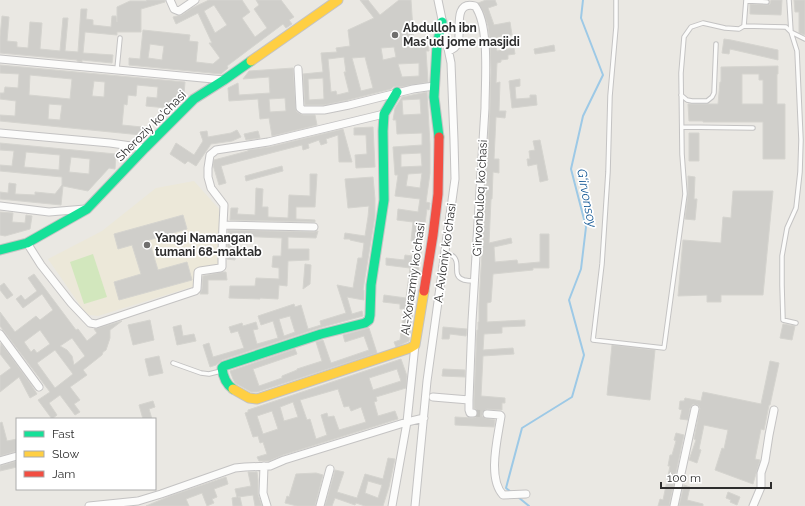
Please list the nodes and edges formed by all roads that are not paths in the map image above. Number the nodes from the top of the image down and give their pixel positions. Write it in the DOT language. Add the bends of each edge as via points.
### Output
graph roads {
  1 [pos="170,0"];
  2 [pos="195,0"];
  3 [pos="338,0"];
  4 [pos="438,0"];
  5 [pos="616,0"];
  6 [pos="789,0"];
  7 [pos="746,1"];
  8 [pos="467,2"];
  9 [pos="767,2"];
  10 [pos="442,22"];
  11 [pos="744,26"];
  12 [pos="791,32"];
  13 [pos="120,38"];
  14 [pos="805,39"];
  15 [pos="716,44"];
  16 [pos="449,51"];
  17 [pos="0,59"];
  18 [pos="116,69"];
  19 [pos="298,69"];
  20 [pos="224,80"];
  21 [pos="434,86"];
  22 [pos="397,92"];
  23 [pos="681,95"];
  24 [pos="384,114"];
  25 [pos="682,127"];
  26 [pos="753,128"];
  27 [pos="0,133"];
  28 [pos="145,148"];
  29 [pos="0,206"];
  30 [pos="87,209"];
  31 [pos="224,225"];
  32 [pos="314,227"];
  33 [pos="27,243"];
  34 [pos="0,250"];
  35 [pos="445,253"];
  36 [pos="475,280"];
  37 [pos="796,323"];
  38 [pos="0,334"];
  39 [pos="416,345"];
  40 [pos="173,363"];
  41 [pos="222,371"];
  42 [pos="39,388"];
  43 [pos="433,396"];
  44 [pos="469,400"];
  45 [pos="695,409"];
  46 [pos="774,410"];
  47 [pos="473,413"];
  48 [pos="487,414"];
  49 [pos="424,418"];
  50 [pos="406,422"];
  51 [pos="16,456"];
  52 [pos="0,460"];
  53 [pos="264,466"];
  54 [pos="330,469"];
  55 [pos="526,494"];
  56 [pos="88,506"];
  57 [pos="267,506"];
  58 [pos="320,506"];
  59 [pos="392,506"];
  60 [pos="415,506"];
  61 [pos="674,506"];
  62 [pos="752,506"];
  1 -- 2 [label="street" via="174,9 179,11"];
  3 -- 20 [label="street, Sheroziy ko'chasi"];
  4 -- 10 [label="street, A. Avloniy ko‘chasi"];
  5 -- 25 [label="lane" via="602,264 593,340 664,348 685,194"];
  6 -- 12 [label="lane"];
  7 -- 9 [label="lane"];
  7 -- 11 [label="lane"];
  8 -- 16 [label="street, Gʻirvonbuloq koʻchasi" via="458,21 457,46"];
  8 -- 36 [label="street, Gʻirvonbuloq koʻchasi" via="475,6 484,29 485,56 485,108"];
  10 -- 16 [label="street, A. Avloniy ko‘chasi"];
  10 -- 21 [label="street, Al-Xorazmiy koʻchasi" via="436,53"];
  11 -- 12 [label="lane" via="786,28"];
  11 -- 23 [label="lane" via="739,29 725,28 703,23 691,27 684,37"];
  12 -- 14 [label="lane"];
  12 -- 37 [label="lane" via="797,51 800,172 796,208 784,240 782,292 783,320"];
  13 -- 18 [label="lane"];
  15 -- 23 [label="lane" via="712,98 707,102 692,101"];
  16 -- 35 [label="street, A. Avloniy ko‘chasi" via="455,179"];
  17 -- 18 [label="street"];
  18 -- 20 [label="street"];
  19 -- 22 [label="street" via="302,110 324,110"];
  20 -- 28 [label="street, Sheroziy ko'chasi" via="194,99"];
  21 -- 22 [label="street"];
  21 -- 39 [label="street, Al-Xorazmiy koʻchasi" via="439,138 438,194"];
  22 -- 24 [label="street"];
  23 -- 25 [label="lane"];
  24 -- 31 [label="street" via="268,142 216,150 210,155 208,177 224,205"];
  24 -- 41 [label="street" via="384,200 371,285 369,320 224,366"];
  25 -- 26 [label="lane"];
  27 -- 28 [label="street"];
  28 -- 30 [label="street, Sheroziy ko'chasi"];
  29 -- 30 [label="street" via="49,212"];
  30 -- 33 [label="street, Sheroziy ko'chasi"];
  31 -- 32 [label="street"];
  31 -- 33 [label="street" via="222,267 198,272 197,289 96,324 90,323 71,302"];
  33 -- 34 [label="street, Sheroziy ko'chasi"];
  35 -- 36 [label="lane" via="456,259 456,271 460,278"];
  35 -- 49 [label="street, A. Avloniy ko‘chasi"];
  36 -- 44 [label="street, Gʻirvonbuloq koʻchasi"];
  38 -- 42 [label="street"];
  39 -- 41 [label="street, Al-Xorazmiy koʻchasi" via="257,399 249,398 231,388"];
  39 -- 50 [label="street"];
  40 -- 41 [label="lane" via="209,374"];
  43 -- 44 [label="street"];
  44 -- 47 [label="street, Gʻirvonbuloq koʻchasi" via="469,410"];
  45 -- 61 [label="street"];
  46 -- 62 [label="street" via="761,473 761,487"];
  48 -- 55 [label="street" via="501,416 494,466 499,490 503,495"];
  49 -- 50 [label="street"];
  49 -- 60 [label="street, A. Avloniy ko‘chasi"];
  50 -- 53 [label="street"];
  50 -- 59 [label="street"];
  51 -- 52 [label="street"];
  53 -- 56 [label="street" via="235,468 138,501"];
  53 -- 57 [label="street" via="264,493"];
  54 -- 58 [label="street"];
}
